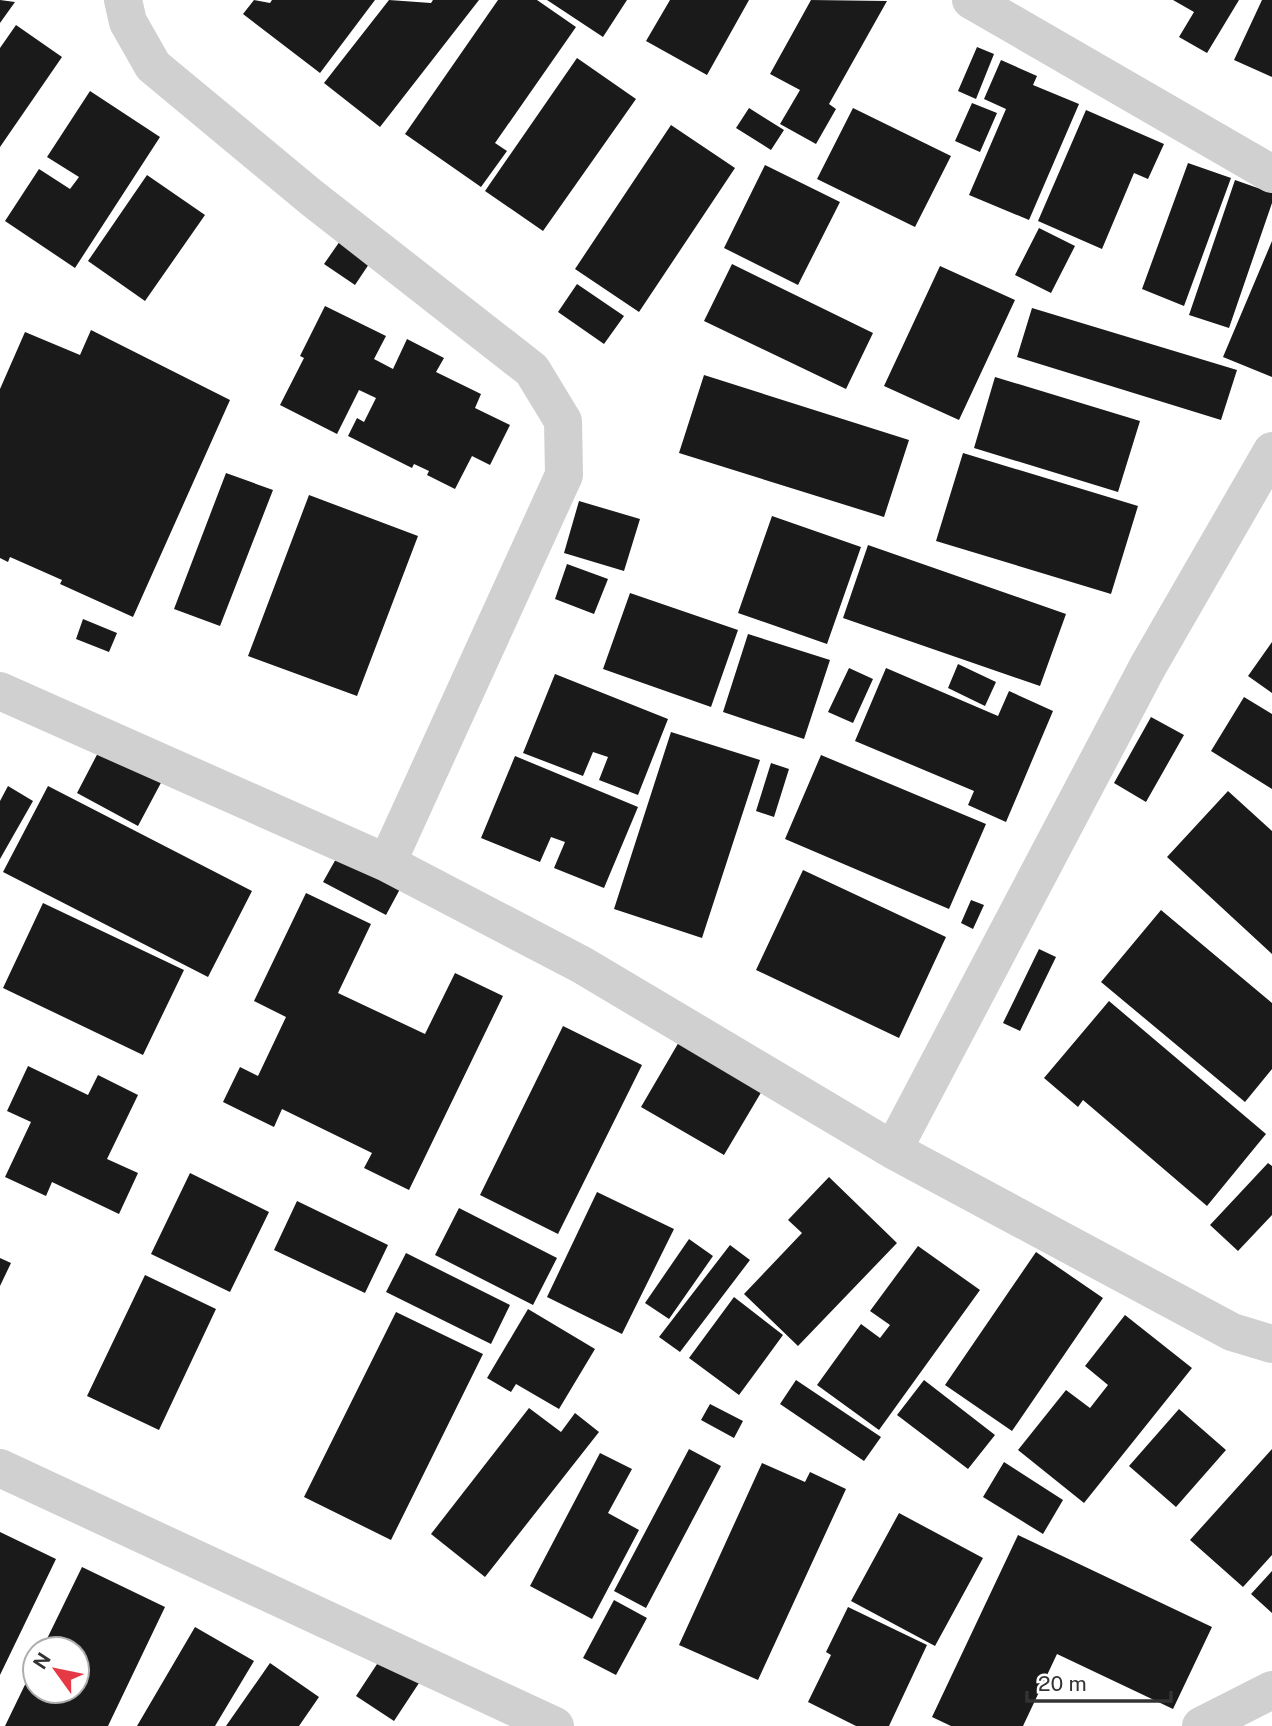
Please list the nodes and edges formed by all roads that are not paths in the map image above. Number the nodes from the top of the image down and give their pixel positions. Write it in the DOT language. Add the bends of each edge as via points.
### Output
graph roads {
  1 [pos="123,0"];
  2 [pos="971,0"];
  3 [pos="1272,174"];
  4 [pos="1272,451"];
  5 [pos="2,698"];
  6 [pos="387,863"];
  7 [pos="893,1150"];
  8 [pos="1272,1344"];
  9 [pos="0,1468"];
  10 [pos="1272,1690"];
  11 [pos="555,1726"];
  12 [pos="1201,1726"];
  1 -- 6 [label="street" via="128,22 153,66 532,370 563,421 564,475"];
  2 -- 3 [label="street"];
  4 -- 7 [label="street" via="1148,666"];
  5 -- 6 [label="street"];
  6 -- 7 [label="street" via="582,965"];
  7 -- 8 [label="street" via="1232,1332"];
  9 -- 11 [label="street"];
  10 -- 12 [label="street"];
}
